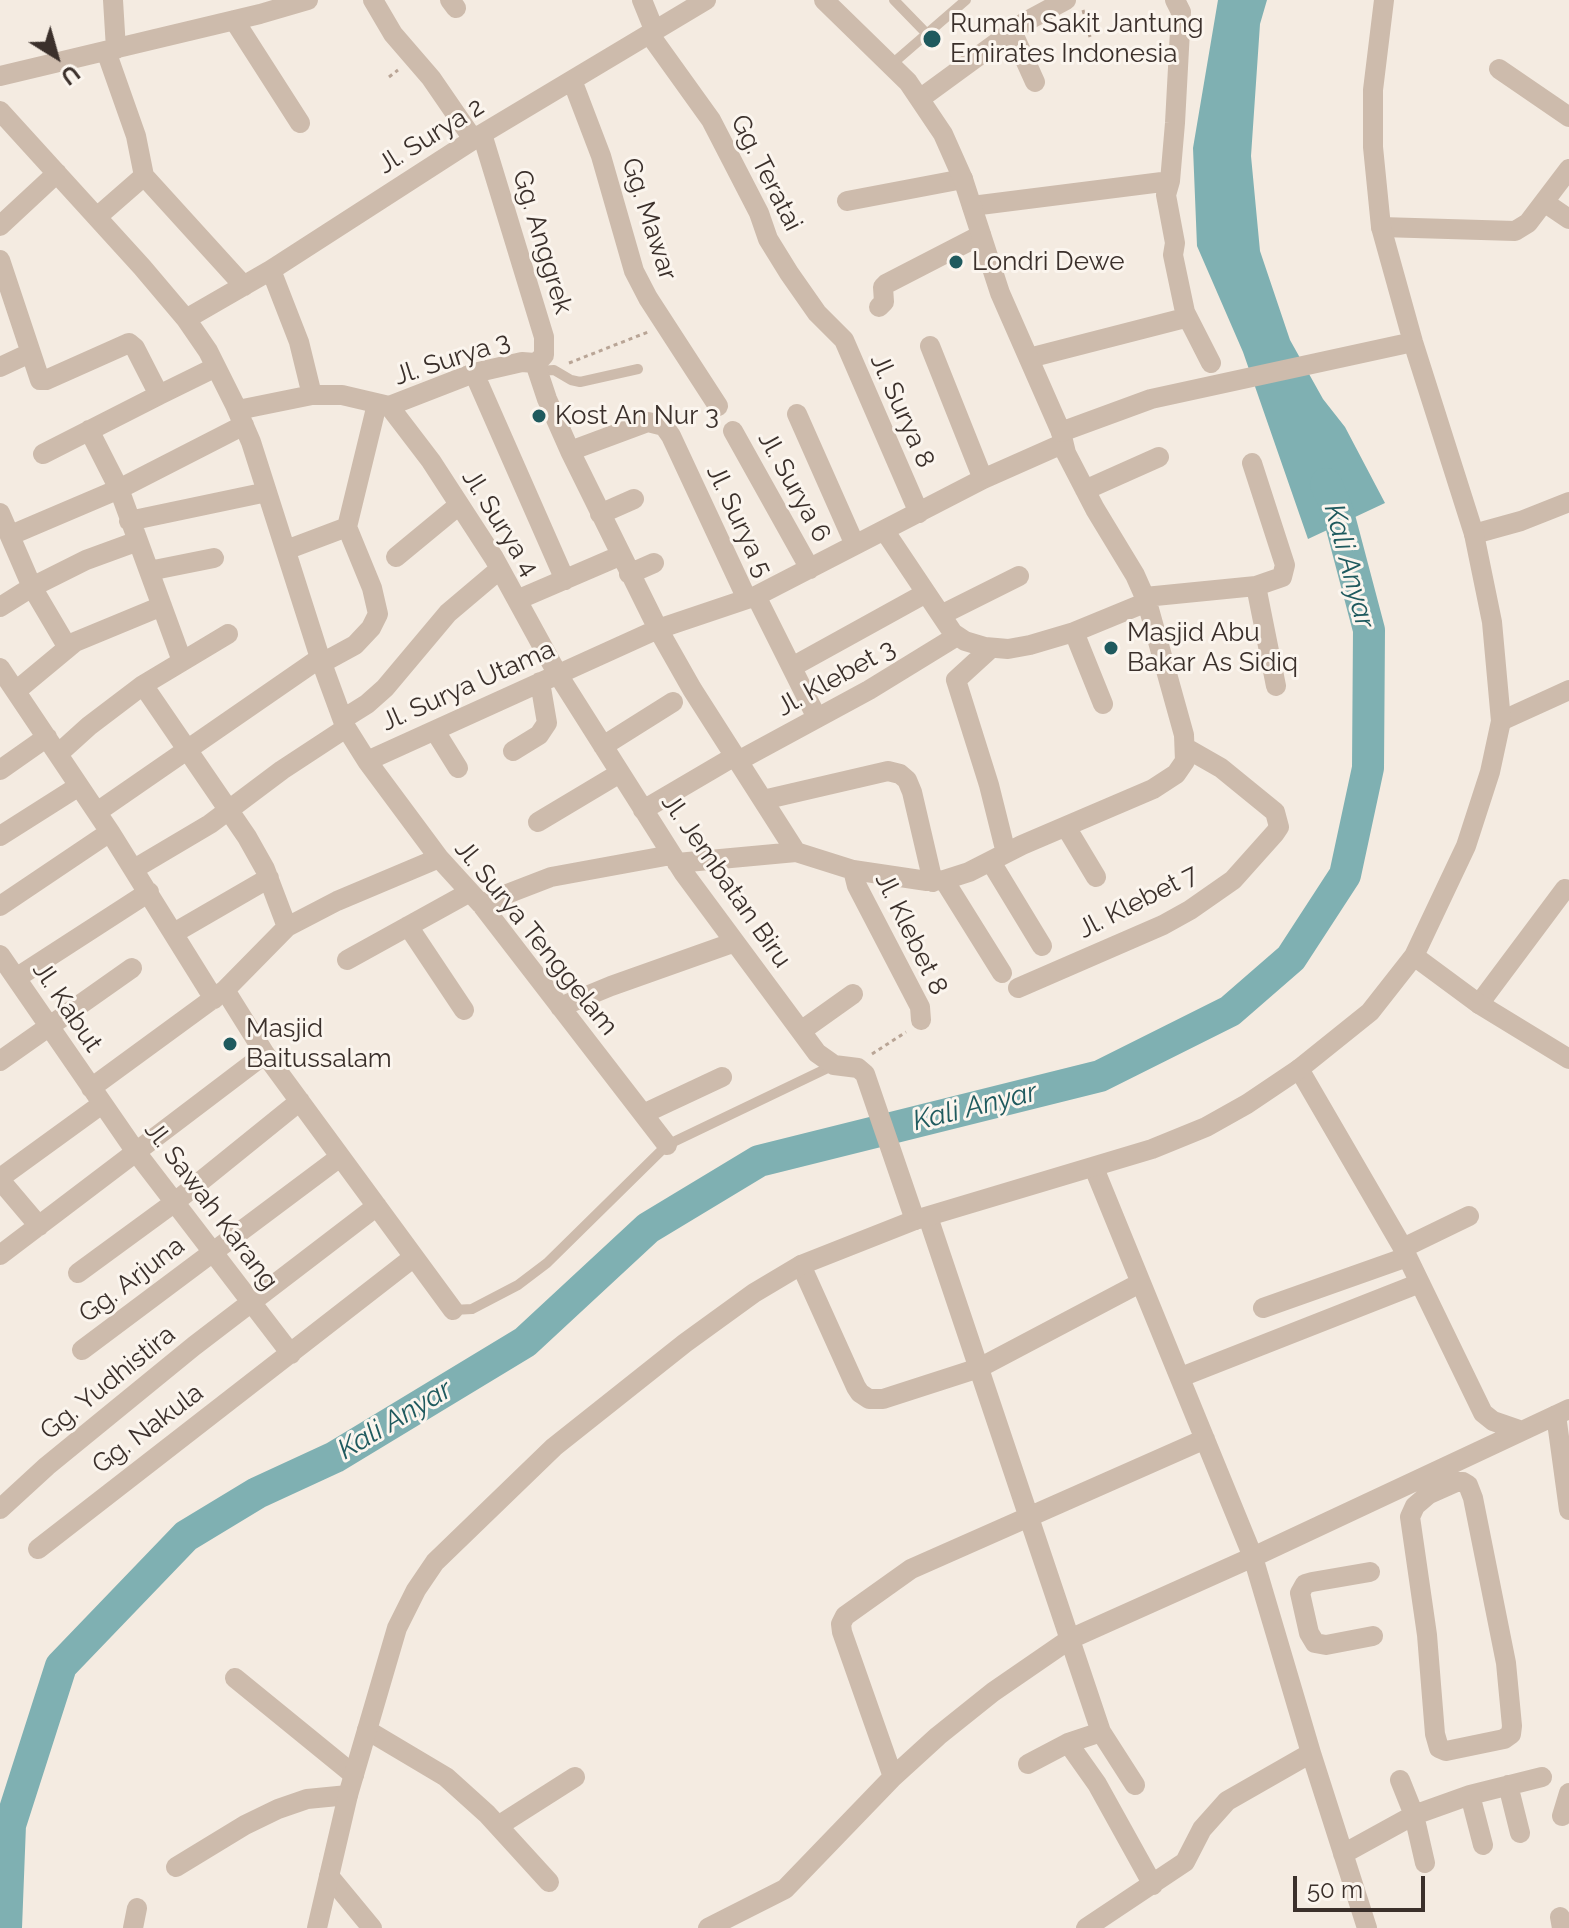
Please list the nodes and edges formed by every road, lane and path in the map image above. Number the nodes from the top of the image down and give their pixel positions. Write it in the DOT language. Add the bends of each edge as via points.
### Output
graph roads {
  1 [pos="113,0"];
  2 [pos="308,0"];
  3 [pos="373,0"];
  4 [pos="642,0"];
  5 [pos="706,0"];
  6 [pos="824,0"];
  7 [pos="894,0"];
  8 [pos="966,0"];
  9 [pos="1066,0"];
  10 [pos="1080,0"];
  11 [pos="1384,0"];
  12 [pos="1178,3"];
  13 [pos="234,20"];
  14 [pos="1012,31"];
  15 [pos="652,34"];
  16 [pos="927,34"];
  17 [pos="1090,37"];
  18 [pos="111,50"];
  19 [pos="892,64"];
  20 [pos="1499,69"];
  21 [pos="0,76"];
  22 [pos="572,80"];
  23 [pos="1035,82"];
  24 [pos="921,98"];
  25 [pos="0,111"];
  26 [pos="1569,117"];
  27 [pos="300,123"];
  28 [pos="478,136"];
  29 [pos="1569,169"];
  30 [pos="57,173"];
  31 [pos="144,176"];
  32 [pos="963,179"];
  33 [pos="1170,181"];
  34 [pos="847,201"];
  35 [pos="1544,202"];
  36 [pos="972,206"];
  37 [pos="3,216"];
  38 [pos="97,217"];
  39 [pos="1569,219"];
  40 [pos="1381,227"];
  41 [pos="981,235"];
  42 [pos="0,260"];
  43 [pos="271,270"];
  44 [pos="244,286"];
  45 [pos="879,307"];
  46 [pos="186,319"];
  47 [pos="1181,319"];
  48 [pos="665,325"];
  49 [pos="836,332"];
  50 [pos="1413,342"];
  51 [pos="930,346"];
  52 [pos="30,353"];
  53 [pos="1029,358"];
  54 [pos="1211,363"];
  55 [pos="0,367"];
  56 [pos="216,367"];
  57 [pos="538,367"];
  58 [pos="638,369"];
  59 [pos="474,373"];
  60 [pos="159,395"];
  61 [pos="312,395"];
  62 [pos="383,405"];
  63 [pos="718,406"];
  64 [pos="797,414"];
  65 [pos="241,418"];
  66 [pos="89,430"];
  67 [pos="733,431"];
  68 [pos="1062,438"];
  69 [pos="570,451"];
  70 [pos="43,454"];
  71 [pos="1159,457"];
  72 [pos="1252,463"];
  73 [pos="983,479"];
  74 [pos="119,489"];
  75 [pos="1085,490"];
  76 [pos="267,492"];
  77 [pos="634,499"];
  78 [pos="1569,502"];
  79 [pos="459,505"];
  80 [pos="919,513"];
  81 [pos="600,514"];
  82 [pos="129,521"];
  83 [pos="4,523"];
  84 [pos="347,527"];
  85 [pos="884,530"];
  86 [pos="1474,534"];
  87 [pos="138,541"];
  88 [pos="855,545"];
  89 [pos="286,550"];
  90 [pos="396,557"];
  91 [pos="617,557"];
  92 [pos="214,558"];
  93 [pos="654,563"];
  94 [pos="500,569"];
  95 [pos="810,569"];
  96 [pos="149,571"];
  97 [pos="629,574"];
  98 [pos="1019,576"];
  99 [pos="565,580"];
  100 [pos="1256,586"];
  101 [pos="32,587"];
  102 [pos="926,593"];
  103 [pos="752,597"];
  104 [pos="1146,599"];
  105 [pos="517,600"];
  106 [pos="162,606"];
  107 [pos="0,607"];
  108 [pos="941,615"];
  109 [pos="658,629"];
  110 [pos="1074,632"];
  111 [pos="228,634"];
  112 [pos="957,636"];
  113 [pos="68,648"];
  114 [pos="991,648"];
  115 [pos="182,661"];
  116 [pos="321,661"];
  117 [pos="792,667"];
  118 [pos="549,678"];
  119 [pos="6,682"];
  120 [pos="143,685"];
  121 [pos="1276,686"];
  122 [pos="1569,690"];
  123 [pos="673,702"];
  124 [pos="1103,704"];
  125 [pos="817,718"];
  126 [pos="1501,721"];
  127 [pos="344,723"];
  128 [pos="435,731"];
  129 [pos="52,745"];
  130 [pos="603,746"];
  131 [pos="1186,748"];
  132 [pos="186,751"];
  133 [pos="513,751"];
  134 [pos="736,759"];
  135 [pos="367,761"];
  136 [pos="458,768"];
  137 [pos="0,770"];
  138 [pos="620,773"];
  139 [pos="79,786"];
  140 [pos="763,800"];
  141 [pos="229,810"];
  142 [pos="643,810"];
  143 [pos="97,812"];
  144 [pos="538,822"];
  145 [pos="1066,827"];
  146 [pos="110,832"];
  147 [pos="0,836"];
  148 [pos="796,852"];
  149 [pos="999,857"];
  150 [pos="439,858"];
  151 [pos="674,859"];
  152 [pos="134,869"];
  153 [pos="853,870"];
  154 [pos="1096,877"];
  155 [pos="269,878"];
  156 [pos="938,881"];
  157 [pos="1565,889"];
  158 [pos="149,892"];
  159 [pos="476,898"];
  160 [pos="0,906"];
  161 [pos="408,926"];
  162 [pos="287,927"];
  163 [pos="174,933"];
  164 [pos="735,942"];
  165 [pos="1042,946"];
  166 [pos="0,955"];
  167 [pos="1414,956"];
  168 [pos="347,960"];
  169 [pos="132,968"];
  170 [pos="1002,973"];
  171 [pos="16,978"];
  172 [pos="1018,988"];
  173 [pos="853,994"];
  174 [pos="220,995"];
  175 [pos="1479,1004"];
  176 [pos="560,1007"];
  177 [pos="464,1010"];
  178 [pos="921,1020"];
  179 [pos="49,1027"];
  180 [pos="801,1031"];
  181 [pos="265,1054"];
  182 [pos="1569,1059"];
  183 [pos="0,1061"];
  184 [pos="834,1065"];
  185 [pos="1299,1069"];
  186 [pos="862,1070"];
  187 [pos="722,1077"];
  188 [pos="97,1096"];
  189 [pos="300,1101"];
  190 [pos="643,1114"];
  191 [pos="667,1145"];
  192 [pos="136,1152"];
  193 [pos="340,1157"];
  194 [pos="1094,1168"];
  195 [pos="0,1179"];
  196 [pos="175,1202"];
  197 [pos="377,1206"];
  198 [pos="1469,1216"];
  199 [pos="921,1219"];
  200 [pos="39,1226"];
  201 [pos="214,1251"];
  202 [pos="1405,1253"];
  203 [pos="0,1255"];
  204 [pos="414,1257"];
  205 [pos="801,1265"];
  206 [pos="78,1273"];
  207 [pos="1140,1283"];
  208 [pos="1420,1283"];
  209 [pos="252,1302"];
  210 [pos="1263,1308"];
  211 [pos="453,1310"];
  212 [pos="82,1350"];
  213 [pos="291,1354"];
  214 [pos="979,1368"];
  215 [pos="1181,1377"];
  216 [pos="1562,1412"];
  217 [pos="1522,1431"];
  218 [pos="1205,1439"];
  219 [pos="1428,1484"];
  220 [pos="0,1509"];
  221 [pos="1569,1510"];
  222 [pos="1029,1516"];
  223 [pos="38,1549"];
  224 [pos="1253,1557"];
  225 [pos="1370,1572"];
  226 [pos="1304,1611"];
  227 [pos="1272,1622"];
  228 [pos="1373,1636"];
  229 [pos="1070,1639"];
  230 [pos="235,1678"];
  231 [pos="367,1730"];
  232 [pos="1101,1732"];
  233 [pos="1068,1743"];
  234 [pos="1311,1753"];
  235 [pos="1028,1764"];
  236 [pos="575,1777"];
  237 [pos="893,1777"];
  238 [pos="1542,1777"];
  239 [pos="1400,1780"];
  240 [pos="351,1785"];
  241 [pos="1135,1785"];
  242 [pos="1508,1785"];
  243 [pos="1569,1793"];
  244 [pos="1470,1795"];
  245 [pos="1414,1815"];
  246 [pos="1562,1816"];
  247 [pos="498,1826"];
  248 [pos="1520,1833"];
  249 [pos="1483,1845"];
  250 [pos="1343,1854"];
  251 [pos="1425,1863"];
  252 [pos="176,1867"];
  253 [pos="329,1876"];
  254 [pos="549,1882"];
  255 [pos="1153,1885"];
  256 [pos="1113,1922"];
  257 [pos="317,1928"];
  258 [pos="372,1928"];
  259 [pos="708,1928"];
  260 [pos="1086,1928"];
  261 [pos="1367,1928"];
  1 -- 18 [label="street"];
  2 -- 13 [label="street"];
  3 -- 28 [label="street, Gg. Anggrek" via="393,34"];
  4 -- 15 [label="street, Gg. Teratai"];
  5 -- 15 [label="street, Jl. Surya 2"];
  6 -- 19 [label="street"];
  7 -- 16 [label="lane"];
  8 -- 16 [label="lane"];
  9 -- 14 [label="street"];
  10 -- 17 [label="path"];
  11 -- 40 [label="street" via="1373,90"];
  12 -- 33 [label="street"];
  13 -- 18 [label="street"];
  13 -- 27 [label="street"];
  14 -- 23 [label="street"];
  14 -- 24 [label="street"];
  15 -- 22 [label="street, Jl. Surya 2"];
  15 -- 49 [label="street, Gg. Teratai" via="711,120 768,239"];
  16 -- 19 [label="lane"];
  18 -- 21 [label="street"];
  18 -- 31 [label="street"];
  19 -- 24 [label="street"];
  20 -- 26 [label="street"];
  22 -- 28 [label="street, Jl. Surya 2"];
  22 -- 48 [label="street, Gg. Mawar" via="601,156 634,271"];
  24 -- 32 [label="street"];
  25 -- 30 [label="street, Jl. Surya Utama"];
  28 -- 43 [label="street, Jl. Surya 2"];
  28 -- 57 [label="street, Gg. Anggrek" via="544,337"];
  29 -- 35 [label="street"];
  30 -- 37 [label="street"];
  30 -- 38 [label="street, Jl. Surya Utama"];
  31 -- 38 [label="street"];
  31 -- 44 [label="street"];
  32 -- 34 [label="street"];
  32 -- 36 [label="street"];
  33 -- 36 [label="street"];
  33 -- 54 [label="street" via="1166,195 1185,312"];
  35 -- 39 [label="street"];
  35 -- 40 [label="street" via="1515,231"];
  36 -- 41 [label="street"];
  38 -- 46 [label="street, Jl. Surya Utama"];
  40 -- 50 [label="street"];
  41 -- 45 [label="street" via="886,284"];
  41 -- 53 [label="street"];
  42 -- 52 [label="street"];
  43 -- 44 [label="street, Jl. Surya 2"];
  43 -- 61 [label="street" via="299,342"];
  44 -- 46 [label="street, Jl. Surya 2"];
  46 -- 56 [label="street, Jl. Surya Utama"];
  47 -- 53 [label="street"];
  48 -- 57 [label="path" via="577,360"];
  48 -- 63 [label="street, Gg. Mawar"];
  49 -- 80 [label="street, Jl. Surya 8" via="848,347"];
  50 -- 68 [label="street, Jl. Surya Utama" via="1151,399"];
  50 -- 86 [label="street"];
  51 -- 73 [label="street"];
  52 -- 55 [label="street"];
  52 -- 60 [label="street" via="43,380 131,343"];
  53 -- 68 [label="street"];
  56 -- 60 [label="street"];
  56 -- 65 [label="street, Jl. Surya Utama"];
  57 -- 58 [label="lane" via="580,382"];
  57 -- 59 [label="street, Jl. Surya 3" via="532,361"];
  57 -- 69 [label="street, Jl. Surya 3"];
  59 -- 62 [label="street, Jl. Surya 3"];
  59 -- 99 [label="street"];
  60 -- 66 [label="street"];
  61 -- 62 [label="street, Jl. Surya 3" via="342,395"];
  61 -- 65 [label="street, Jl. Surya 3"];
  62 -- 79 [label="street, Jl. Surya 4" via="415,439"];
  62 -- 84 [label="street"];
  64 -- 88 [label="street"];
  65 -- 74 [label="street, Jl. Surya 3"];
  65 -- 76 [label="street, Jl. Surya Utama"];
  66 -- 70 [label="street"];
  66 -- 74 [label="street"];
  67 -- 95 [label="street, Jl. Surya 6"];
  68 -- 73 [label="street, Jl. Surya Utama"];
  68 -- 75 [label="street"];
  69 -- 81 [label="street, Jl. Surya 3"];
  69 -- 103 [label="street, Jl. Surya 5" via="648,422 664,426"];
  71 -- 75 [label="street"];
  72 -- 100 [label="street" via="1285,565 1282,577"];
  73 -- 80 [label="street, Jl. Surya Utama"];
  74 -- 82 [label="street"];
  74 -- 83 [label="street, Jl. Surya 3"];
  75 -- 104 [label="street"];
  76 -- 82 [label="street"];
  76 -- 89 [label="street, Jl. Surya Utama"];
  77 -- 81 [label="street"];
  78 -- 86 [label="street"];
  79 -- 90 [label="street"];
  79 -- 94 [label="street, Jl. Surya 4"];
  80 -- 85 [label="street, Jl. Surya Utama"];
  81 -- 97 [label="street, Jl. Surya 3"];
  82 -- 87 [label="street"];
  83 -- 101 [label="street"];
  84 -- 89 [label="street"];
  84 -- 116 [label="street" via="378,614 355,645"];
  85 -- 88 [label="street, Jl. Surya Utama"];
  85 -- 102 [label="street"];
  86 -- 126 [label="street" via="1492,622"];
  87 -- 96 [label="street"];
  87 -- 101 [label="street"];
  88 -- 95 [label="street, Jl. Surya Utama"];
  89 -- 116 [label="street, Jl. Surya Utama"];
  91 -- 99 [label="street"];
  92 -- 96 [label="street"];
  93 -- 97 [label="street"];
  94 -- 105 [label="street, Jl. Surya 4"];
  94 -- 127 [label="street" via="448,613 385,688"];
  95 -- 103 [label="street, Jl. Surya Utama"];
  96 -- 106 [label="street"];
  97 -- 109 [label="street, Jl. Surya 3"];
  98 -- 108 [label="street"];
  99 -- 105 [label="street"];
  100 -- 104 [label="street"];
  100 -- 121 [label="street"];
  101 -- 107 [label="street"];
  101 -- 113 [label="street"];
  102 -- 108 [label="street"];
  102 -- 117 [label="street"];
  103 -- 109 [label="street, Jl. Surya Utama"];
  103 -- 117 [label="street"];
  104 -- 110 [label="street"];
  104 -- 131 [label="street"];
  105 -- 118 [label="street, Jl. Surya 4"];
  106 -- 113 [label="street"];
  106 -- 115 [label="street"];
  108 -- 112 [label="street"];
  109 -- 118 [label="street, Jl. Surya Utama"];
  109 -- 134 [label="street, Jl. Surya 3"];
  110 -- 114 [label="street" via="1030,645"];
  110 -- 124 [label="street"];
  111 -- 115 [label="street"];
  112 -- 114 [label="street"];
  112 -- 125 [label="street, Jl. Klebet 3"];
  113 -- 119 [label="street"];
  114 -- 149 [label="street" via="956,680 989,785"];
  115 -- 120 [label="street"];
  116 -- 127 [label="street, Jl. Surya Utama"];
  116 -- 132 [label="street"];
  117 -- 125 [label="street"];
  118 -- 128 [label="street, Jl. Surya Utama"];
  118 -- 130 [label="street, Jl. Jembatan Biru"];
  118 -- 133 [label="street" via="547,723 539,735"];
  119 -- 129 [label="street"];
  120 -- 129 [label="street" via="89,726"];
  120 -- 132 [label="street"];
  122 -- 126 [label="street"];
  123 -- 130 [label="street"];
  125 -- 134 [label="street, Jl. Klebet 3"];
  126 -- 167 [label="street" via="1466,846"];
  127 -- 135 [label="street, Jl. Surya Utama"];
  127 -- 141 [label="street"];
  128 -- 135 [label="street, Jl. Surya Utama"];
  128 -- 136 [label="street"];
  129 -- 137 [label="street"];
  129 -- 139 [label="street"];
  130 -- 138 [label="street, Jl. Jembatan Biru"];
  131 -- 145 [label="street" via="1185,761 1167,782"];
  131 -- 172 [label="street, Jl. Klebet 7" via="1230,774 1275,812 1275,833 1233,880 1190,910"];
  132 -- 141 [label="street"];
  132 -- 143 [label="street"];
  134 -- 140 [label="street, Jl. Surya 3"];
  134 -- 142 [label="street, Jl. Klebet 3"];
  135 -- 150 [label="street, Jl. Surya Tenggelam"];
  138 -- 142 [label="street, Jl. Jembatan Biru"];
  138 -- 144 [label="street"];
  139 -- 143 [label="street"];
  139 -- 147 [label="street"];
  140 -- 148 [label="street, Jl. Surya 3"];
  140 -- 156 [label="street" via="888,771 900,774 912,792"];
  141 -- 152 [label="street"];
  141 -- 155 [label="street"];
  142 -- 151 [label="street, Jl. Jembatan Biru"];
  143 -- 146 [label="street"];
  145 -- 149 [label="street"];
  145 -- 154 [label="street"];
  146 -- 152 [label="street"];
  146 -- 160 [label="street"];
  148 -- 151 [label="street"];
  148 -- 153 [label="street"];
  149 -- 156 [label="street"];
  149 -- 165 [label="street"];
  150 -- 159 [label="street, Jl. Surya Tenggelam"];
  150 -- 162 [label="street"];
  151 -- 159 [label="street" via="551,877"];
  151 -- 164 [label="street, Jl. Jembatan Biru"];
  152 -- 158 [label="street"];
  153 -- 156 [label="street"];
  153 -- 178 [label="street, Jl. Klebet 8" via="920,1007"];
  155 -- 162 [label="street"];
  155 -- 163 [label="street"];
  156 -- 170 [label="street"];
  157 -- 175 [label="street"];
  158 -- 163 [label="street"];
  158 -- 171 [label="street"];
  159 -- 161 [label="street"];
  159 -- 176 [label="street, Jl. Surya Tenggelam"];
  161 -- 168 [label="street"];
  161 -- 177 [label="street"];
  162 -- 174 [label="street"];
  163 -- 174 [label="street"];
  164 -- 176 [label="street"];
  164 -- 180 [label="street, Jl. Jembatan Biru"];
  166 -- 171 [label="street, Jl. Kabut"];
  167 -- 175 [label="street"];
  167 -- 185 [label="street" via="1370,1012"];
  169 -- 179 [label="street"];
  171 -- 179 [label="street, Jl. Kabut"];
  173 -- 180 [label="street"];
  174 -- 181 [label="street"];
  174 -- 188 [label="street"];
  175 -- 182 [label="street"];
  176 -- 190 [label="street, Jl. Surya Tenggelam"];
  178 -- 186 [label="path" via="868,1057"];
  179 -- 183 [label="street"];
  179 -- 188 [label="street, Jl. Kabut"];
  180 -- 184 [label="street, Jl. Jembatan Biru" via="821,1058"];
  181 -- 189 [label="street"];
  181 -- 192 [label="street"];
  184 -- 186 [label="street"];
  184 -- 191 [label="lane"];
  185 -- 194 [label="street" via="1206,1127"];
  185 -- 202 [label="street"];
  186 -- 199 [label="street"];
  187 -- 190 [label="street"];
  188 -- 192 [label="street, Jl. Sawah Karang"];
  188 -- 195 [label="street"];
  189 -- 193 [label="street"];
  189 -- 196 [label="street"];
  190 -- 191 [label="street, Jl. Surya Tenggelam"];
  191 -- 211 [label="lane" via="547,1263 472,1309"];
  192 -- 196 [label="street, Jl. Sawah Karang"];
  192 -- 200 [label="street"];
  193 -- 197 [label="street"];
  193 -- 201 [label="street, Gg. Arjuna"];
  194 -- 199 [label="street"];
  194 -- 207 [label="street"];
  195 -- 200 [label="street"];
  196 -- 201 [label="street, Jl. Sawah Karang"];
  196 -- 206 [label="street"];
  197 -- 204 [label="street"];
  197 -- 209 [label="street, Gg. Yudhistira"];
  198 -- 202 [label="street"];
  199 -- 205 [label="street"];
  199 -- 214 [label="street"];
  200 -- 203 [label="street"];
  201 -- 209 [label="street, Jl. Sawah Karang"];
  201 -- 212 [label="street, Gg. Arjuna"];
  202 -- 208 [label="street"];
  202 -- 210 [label="street"];
  204 -- 211 [label="street"];
  204 -- 213 [label="street, Gg. Nakula"];
  205 -- 214 [label="street" via="865,1397 883,1399"];
  205 -- 231 [label="street" via="685,1343 554,1447 435,1562 397,1628"];
  207 -- 214 [label="street"];
  207 -- 215 [label="street"];
  208 -- 215 [label="street"];
  208 -- 217 [label="street" via="1483,1413"];
  209 -- 213 [label="street, Jl. Sawah Karang"];
  209 -- 220 [label="street, Gg. Yudhistira"];
  213 -- 223 [label="street, Gg. Nakula"];
  214 -- 222 [label="street"];
  215 -- 218 [label="street"];
  216 -- 217 [label="street"];
  216 -- 221 [label="street"];
  217 -- 219 [label="street"];
  218 -- 222 [label="street"];
  218 -- 224 [label="street"];
  219 -- 219 [label="street" via="1410,1517 1435,1734 1439,1748 1446,1751 1508,1736 1510,1690 1468,1485"];
  219 -- 224 [label="street"];
  222 -- 229 [label="street"];
  222 -- 237 [label="street" via="911,1569 845,1616 842,1632"];
  224 -- 227 [label="street"];
  224 -- 229 [label="street"];
  225 -- 226 [label="street" via="1305,1584 1300,1593"];
  226 -- 227 [label="street"];
  226 -- 228 [label="street" via="1309,1633 1319,1645"];
  227 -- 234 [label="street"];
  229 -- 232 [label="street"];
  229 -- 237 [label="street" via="993,1692"];
  230 -- 240 [label="street"];
  231 -- 240 [label="street"];
  231 -- 247 [label="street" via="446,1777"];
  232 -- 233 [label="street"];
  232 -- 241 [label="street"];
  233 -- 235 [label="street"];
  233 -- 255 [label="street"];
  234 -- 250 [label="street"];
  234 -- 255 [label="street" via="1227,1801 1202,1829 1185,1862"];
  236 -- 247 [label="street"];
  237 -- 259 [label="street" via="785,1889"];
  238 -- 242 [label="street"];
  239 -- 245 [label="street"];
  240 -- 252 [label="street" via="278,1809"];
  240 -- 253 [label="street"];
  242 -- 244 [label="street"];
  242 -- 248 [label="street"];
  243 -- 246 [label="street"];
  244 -- 245 [label="street"];
  244 -- 249 [label="street"];
  245 -- 250 [label="street"];
  245 -- 251 [label="street"];
  247 -- 254 [label="street"];
  250 -- 261 [label="street"];
  253 -- 257 [label="street"];
  253 -- 258 [label="street"];
  255 -- 256 [label="street"];
  256 -- 260 [label="street"];
}
